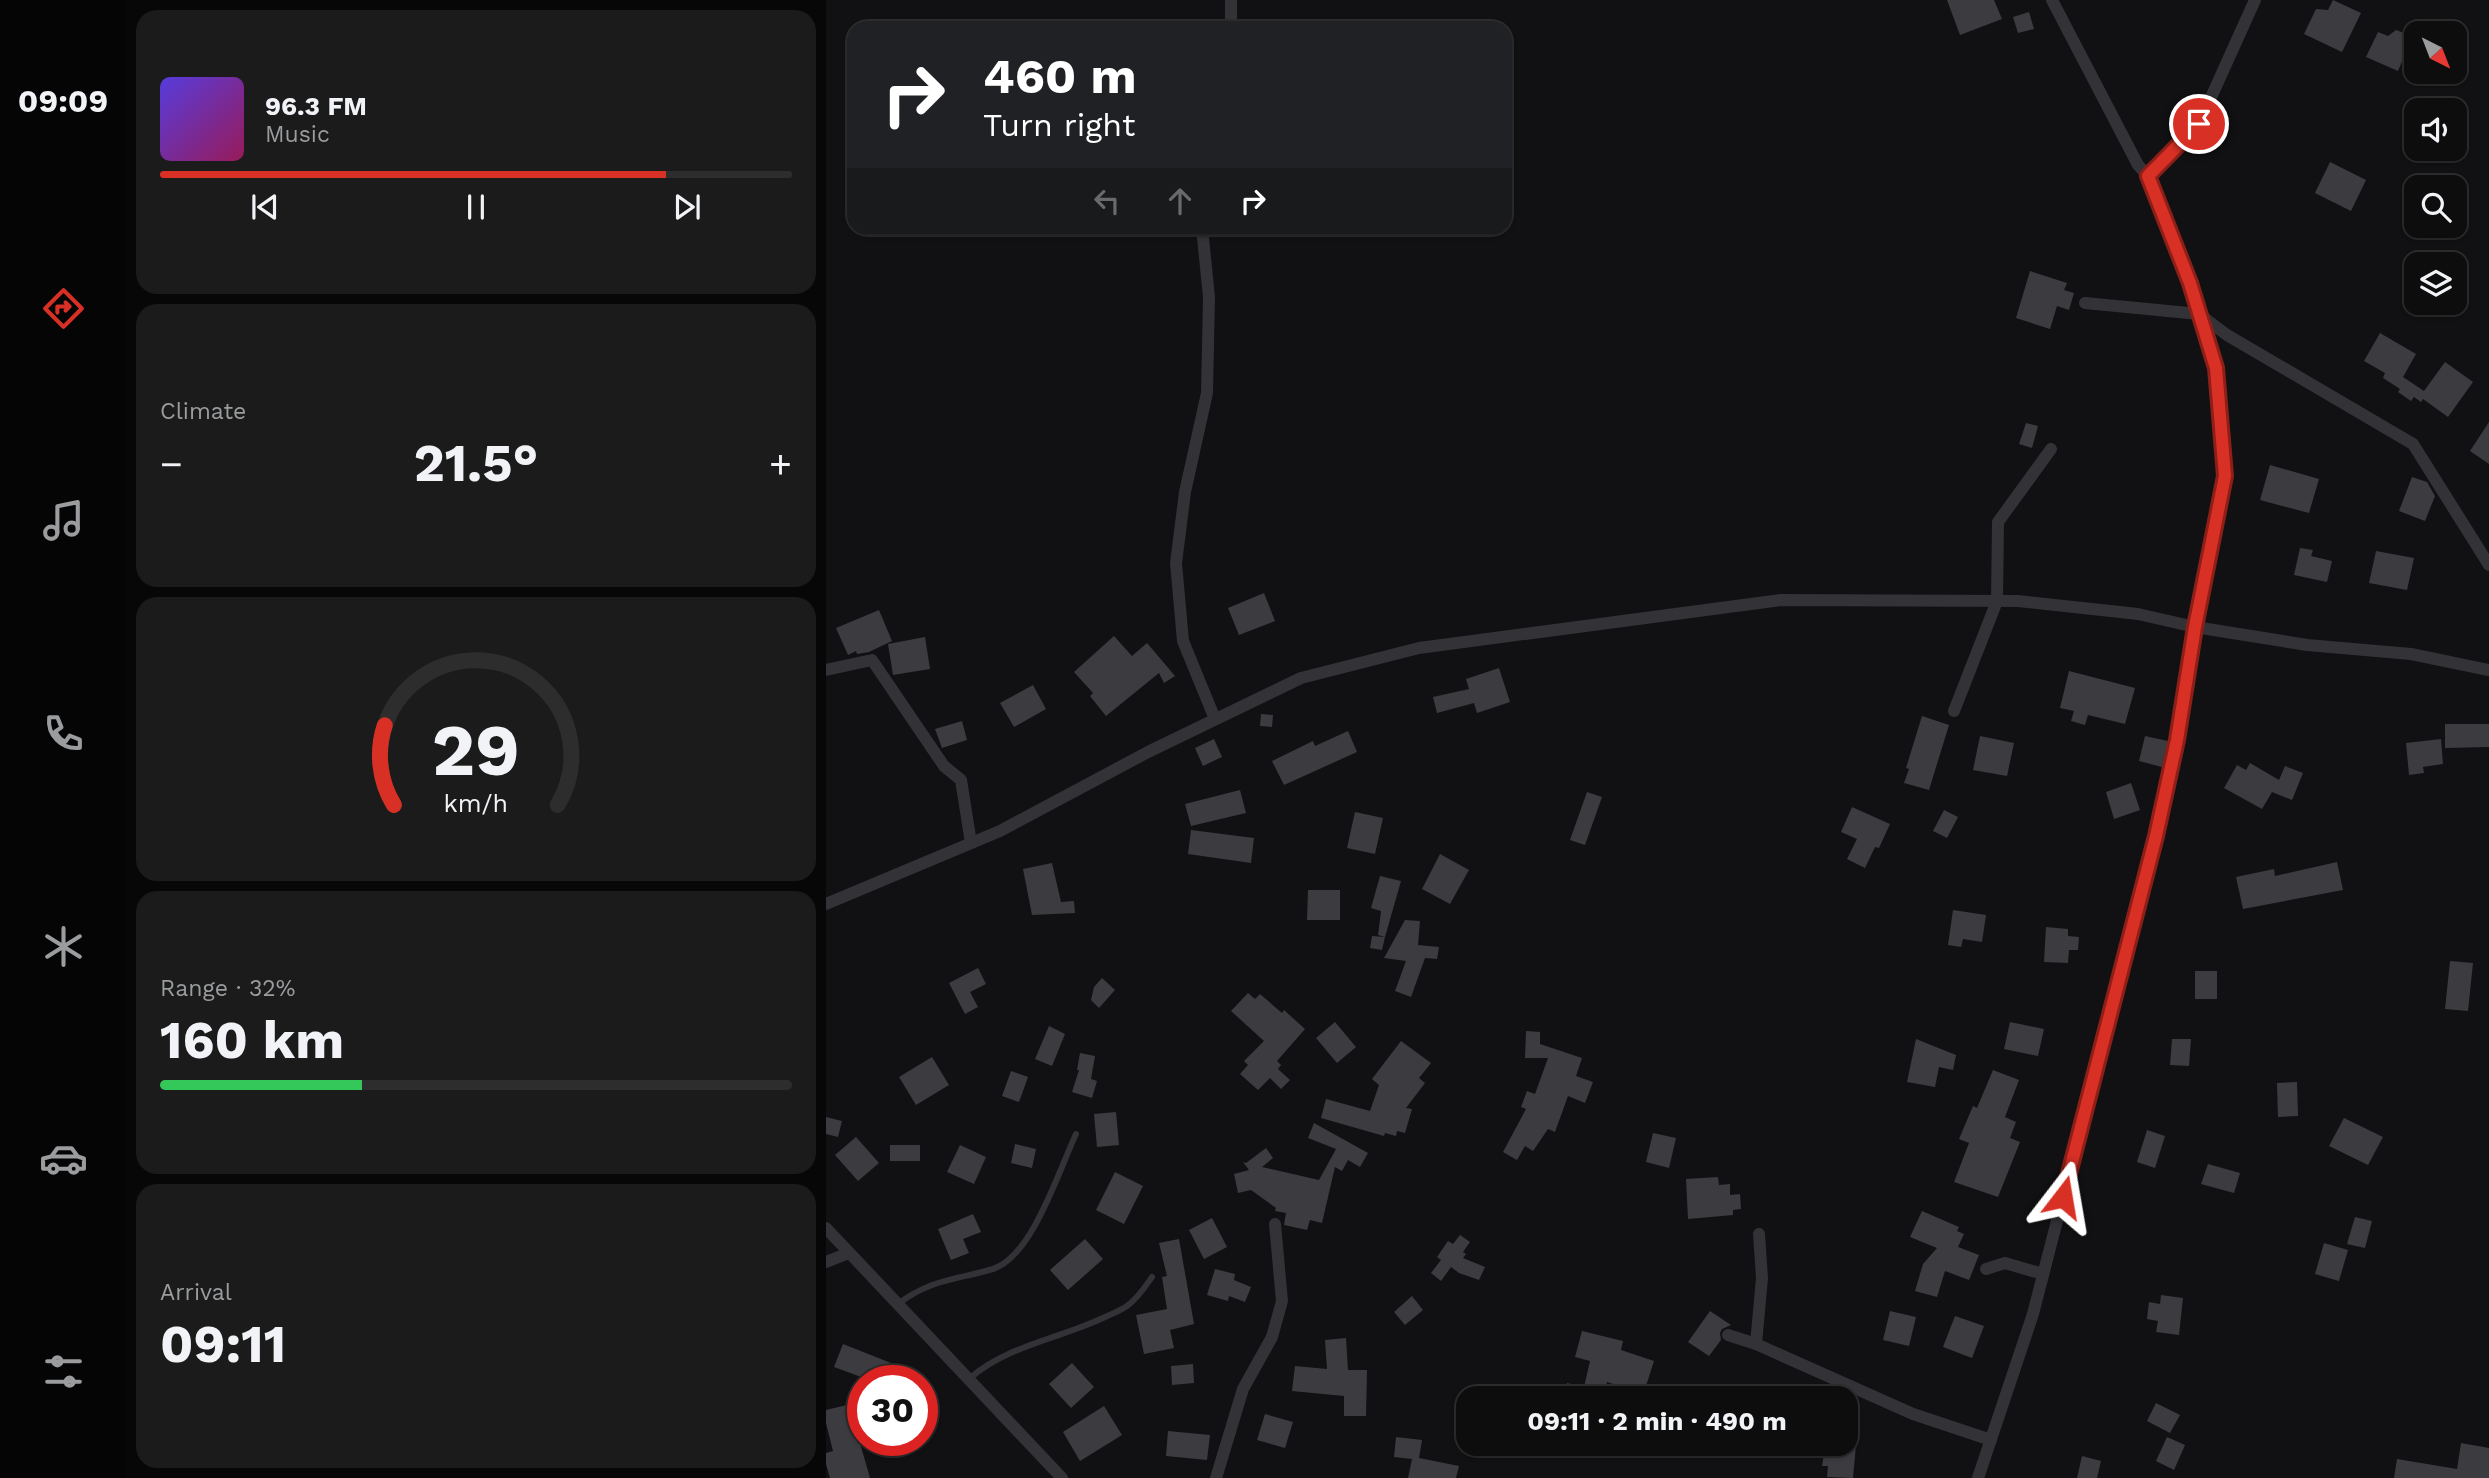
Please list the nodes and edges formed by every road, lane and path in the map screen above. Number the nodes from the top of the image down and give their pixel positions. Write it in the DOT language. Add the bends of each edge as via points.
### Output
graph roads {
  1 [pos="1231,0"];
  2 [pos="2052,0"];
  3 [pos="2255,0"];
  4 [pos="1231,21"];
  5 [pos="2148,176"];
  6 [pos="1203,235"];
  7 [pos="2085,303"];
  8 [pos="2199,314"];
  9 [pos="2051,449"];
  10 [pos="2489,565"];
  11 [pos="1997,601"];
  12 [pos="2195,627"];
  13 [pos="826,670"];
  14 [pos="2489,670"];
  15 [pos="1954,711"];
  16 [pos="1215,719"];
  17 [pos="971,843"];
  18 [pos="826,904"];
  19 [pos="1076,1134"];
  20 [pos="1275,1224"];
  21 [pos="826,1228"];
  22 [pos="1759,1234"];
  23 [pos="849,1253"];
  24 [pos="826,1262"];
  25 [pos="1986,1269"];
  26 [pos="2043,1274"];
  27 [pos="1153,1277"];
  28 [pos="898,1304"];
  29 [pos="1728,1335"];
  30 [pos="1756,1344"];
  31 [pos="969,1379"];
  32 [pos="1991,1440"];
  33 [pos="1062,1478"];
  34 [pos="1216,1478"];
  35 [pos="1978,1478"];
  1 -- 4 [label="street"];
  2 -- 5 [label="street" via="2138,165"];
  3 -- 5 [label="street" via="2199,124"];
  5 -- 8 [label="street"];
  6 -- 16 [label="street" via="1209,297 1207,393 1185,492 1176,563 1184,641"];
  7 -- 8 [label="street"];
  8 -- 10 [label="street" via="2413,444"];
  8 -- 12 [label="street" via="2216,368 2225,476"];
  9 -- 11 [label="street" via="1998,522"];
  11 -- 12 [label="street" via="2138,614"];
  11 -- 15 [label="street"];
  11 -- 16 [label="street" via="1781,600 1419,648 1301,678"];
  12 -- 14 [label="street" via="2307,645 2411,654"];
  12 -- 26 [label="street" via="2156,836"];
  13 -- 17 [label="street" via="872,660 944,766 961,780"];
  16 -- 17 [label="street"];
  17 -- 18 [label="street"];
  19 -- 28 [label="lane" via="1031,1233 1014,1258 996,1269 916,1291"];
  20 -- 34 [label="street" via="1282,1301 1272,1337 1243,1389"];
  21 -- 23 [label="street"];
  22 -- 30 [label="street" via="1762,1278"];
  23 -- 24 [label="street"];
  23 -- 28 [label="street"];
  25 -- 26 [label="street" via="2005,1263"];
  26 -- 32 [label="street"];
  27 -- 31 [label="lane" via="1126,1307 1002,1356"];
  28 -- 31 [label="street"];
  29 -- 30 [label="street"];
  30 -- 32 [label="street" via="1913,1414"];
  31 -- 33 [label="street"];
  32 -- 35 [label="street"];
}
